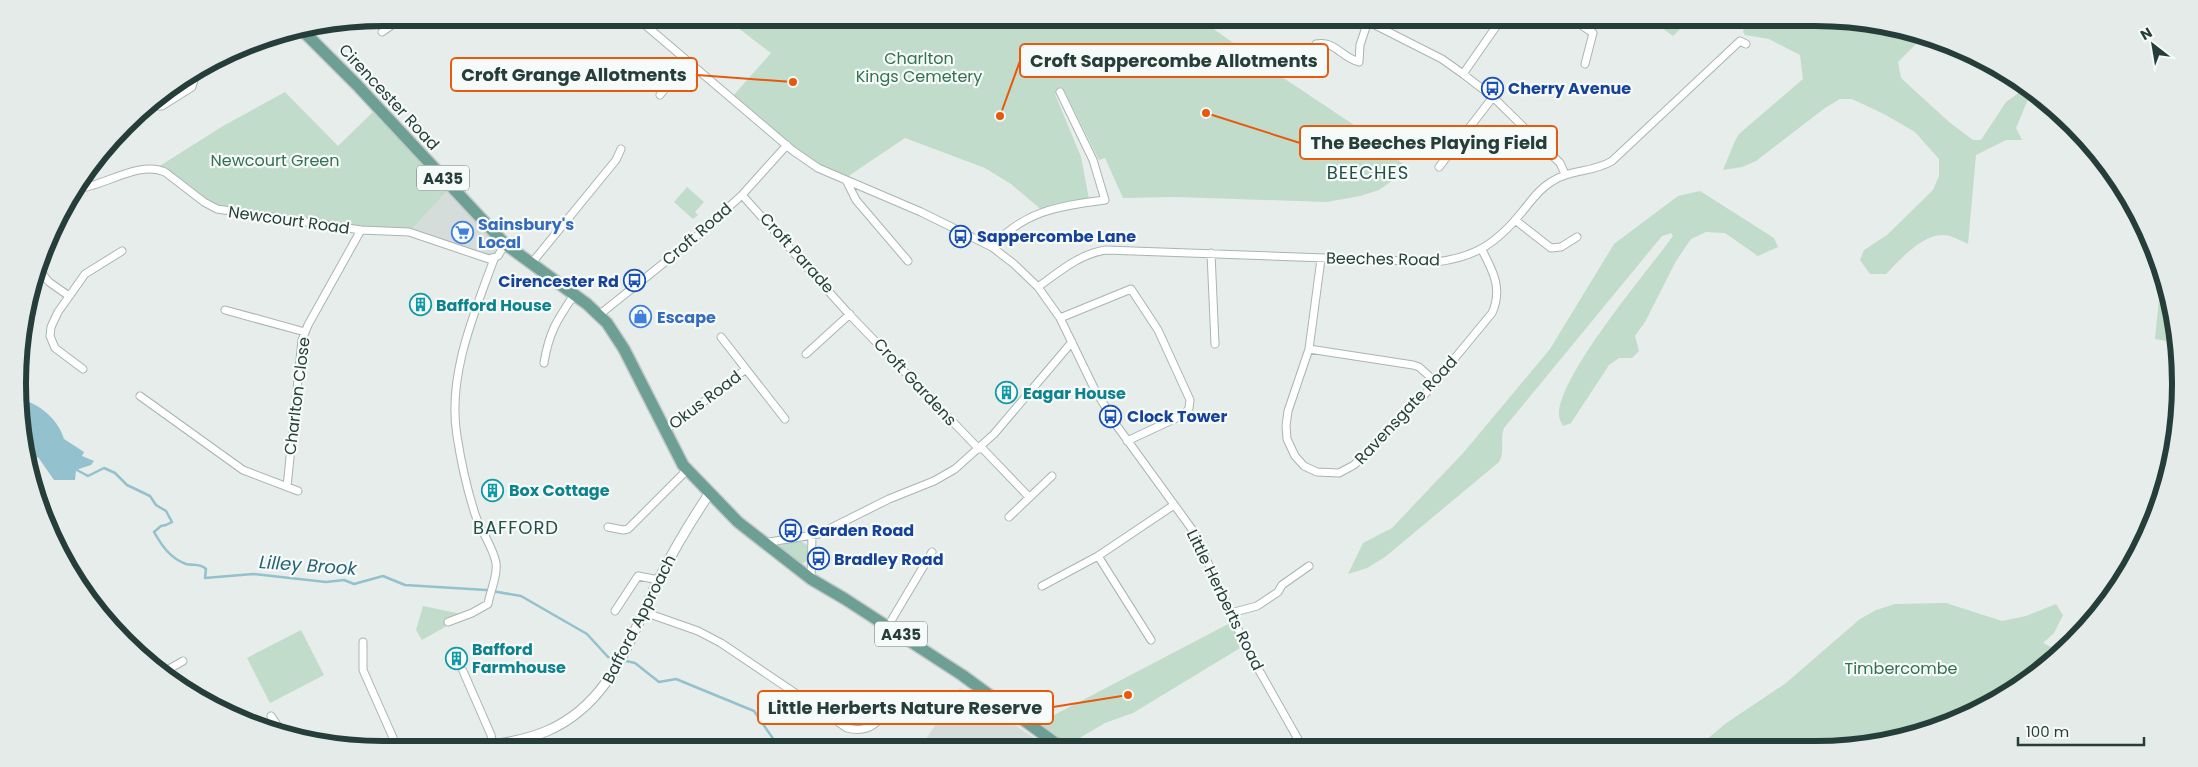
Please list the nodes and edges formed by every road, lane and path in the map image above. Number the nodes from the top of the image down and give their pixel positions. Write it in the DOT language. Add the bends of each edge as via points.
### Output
graph roads {
  1 [pos="391,26"];
  2 [pos="645,26"];
  3 [pos="1366,26"];
  4 [pos="1378,26"];
  5 [pos="1496,26"];
  6 [pos="1583,26"];
  7 [pos="382,32"];
  8 [pos="307,35"];
  9 [pos="1746,44"];
  10 [pos="687,61"];
  11 [pos="1585,64"];
  12 [pos="1306,67"];
  13 [pos="1463,74"];
  14 [pos="194,81"];
  15 [pos="1060,92"];
  16 [pos="660,95"];
  17 [pos="1493,97"];
  18 [pos="159,106"];
  19 [pos="787,145"];
  20 [pos="620,149"];
  21 [pos="1439,167"];
  22 [pos="1565,174"];
  23 [pos="847,182"];
  24 [pos="84,188"];
  25 [pos="742,195"];
  26 [pos="1515,220"];
  27 [pos="361,230"];
  28 [pos="1577,237"];
  29 [pos="505,244"];
  30 [pos="992,247"];
  31 [pos="1482,250"];
  32 [pos="122,251"];
  33 [pos="1211,253"];
  34 [pos="1321,258"];
  35 [pos="494,259"];
  36 [pos="908,261"];
  37 [pos="531,264"];
  38 [pos="43,275"];
  39 [pos="1038,287"];
  40 [pos="69,296"];
  41 [pos="574,296"];
  42 [pos="225,310"];
  43 [pos="850,314"];
  44 [pos="599,315"];
  45 [pos="1060,318"];
  46 [pos="305,332"];
  47 [pos="721,336"];
  48 [pos="1072,342"];
  49 [pos="1215,344"];
  50 [pos="1309,349"];
  51 [pos="806,354"];
  52 [pos="544,363"];
  53 [pos="84,369"];
  54 [pos="746,369"];
  55 [pos="1436,382"];
  56 [pos="140,396"];
  57 [pos="785,419"];
  58 [pos="664,430"];
  59 [pos="1127,441"];
  60 [pos="980,448"];
  61 [pos="687,470"];
  62 [pos="1052,476"];
  63 [pos="287,487"];
  64 [pos="298,490"];
  65 [pos="709,494"];
  66 [pos="1030,497"];
  67 [pos="1174,505"];
  68 [pos="1009,517"];
  69 [pos="608,527"];
  70 [pos="812,535"];
  71 [pos="763,543"];
  72 [pos="932,552"];
  73 [pos="1098,556"];
  74 [pos="1309,566"];
  75 [pos="811,579"];
  76 [pos="659,580"];
  77 [pos="1042,586"];
  78 [pos="614,610"];
  79 [pos="644,612"];
  80 [pos="1231,613"];
  81 [pos="448,622"];
  82 [pos="888,626"];
  83 [pos="1151,640"];
  84 [pos="363,642"];
  85 [pos="183,661"];
  86 [pos="168,669"];
  87 [pos="463,671"];
  88 [pos="892,704"];
  89 [pos="271,716"];
  90 [pos="277,724"];
  91 [pos="536,736"];
  92 [pos="394,741"];
  93 [pos="492,741"];
  94 [pos="512,741"];
  95 [pos="537,741"];
  96 [pos="1053,741"];
  97 [pos="1299,741"];
  1 -- 7 [label="street"];
  2 -- 10 [label="street, Little Herberts Road"];
  3 -- 12 [label="street" via="1359,62 1330,44 1316,44"];
  4 -- 13 [label="street" via="1442,59"];
  5 -- 13 [label="street"];
  6 -- 11 [label="street" via="1593,32"];
  8 -- 29 [label="main road, Cirencester Road / A435"];
  9 -- 22 [label="street, Beeches Road" via="1740,41 1612,161 1597,168"];
  10 -- 16 [label="street"];
  10 -- 19 [label="street, Little Herberts Road"];
  13 -- 17 [label="street"];
  14 -- 18 [label="street" via="192,87"];
  15 -- 30 [label="street" via="1093,160 1105,200 1030,217 1011,228"];
  17 -- 21 [label="street"];
  17 -- 22 [label="street" via="1560,163"];
  19 -- 23 [label="street, Little Herberts Road" via="818,168"];
  19 -- 25 [label="street, Croft Road"];
  20 -- 37 [label="street" via="616,160"];
  22 -- 26 [label="street, Beeches Road" via="1540,190"];
  23 -- 30 [label="street, Little Herberts Road" via="922,212"];
  23 -- 36 [label="street" via="856,200"];
  24 -- 27 [label="street, Newcourt Road" via="139,171 157,169 217,209"];
  25 -- 43 [label="street, Croft Gardens"];
  25 -- 44 [label="street, Croft Road" via="687,245"];
  26 -- 28 [label="street" via="1551,248 1561,247"];
  26 -- 31 [label="street, Beeches Road"];
  27 -- 35 [label="street, Newcourt Road" via="409,232"];
  27 -- 46 [label="street, Charlton Close"];
  29 -- 35 [label="street"];
  29 -- 37 [label="main road, Cirencester Road / A435"];
  30 -- 39 [label="street, Little Herberts Road"];
  31 -- 34 [label="street, Beeches Road" via="1436,262"];
  31 -- 55 [label="street, Ravensgate Road" via="1497,281 1495,307"];
  32 -- 40 [label="street" via="85,274"];
  33 -- 34 [label="street, Beeches Road"];
  33 -- 39 [label="street, Beeches Road" via="1099,251 1077,260"];
  33 -- 49 [label="street"];
  34 -- 50 [label="street, Ravensgate Road"];
  35 -- 81 [label="street" via="460,361 455,403 458,441 475,514 496,563 495,575 488,604 472,614"];
  37 -- 41 [label="main road, Cirencester Road / A435"];
  38 -- 40 [label="street"];
  39 -- 45 [label="street, Little Herberts Road"];
  40 -- 53 [label="street" via="53,322 50,336 58,351"];
  41 -- 44 [label="main road, Cirencester Road / A435"];
  41 -- 52 [label="street" via="556,322 548,340"];
  42 -- 46 [label="street"];
  43 -- 51 [label="street"];
  43 -- 60 [label="street, Croft Gardens"];
  44 -- 58 [label="main road, Cirencester Road / A435" via="624,348"];
  45 -- 48 [label="street, Little Herberts Road"];
  45 -- 59 [label="street" via="1130,289 1158,330 1190,400 1189,408 1182,416"];
  46 -- 63 [label="street, Charlton Close"];
  47 -- 54 [label="street, Okus Road"];
  48 -- 59 [label="street, Little Herberts Road" via="1094,388"];
  48 -- 60 [label="street"];
  50 -- 55 [label="street" via="1413,365 1420,367"];
  50 -- 55 [label="street, Ravensgate Road" via="1288,411 1286,432 1288,445 1295,456 1304,466 1317,472 1332,474 1351,468"];
  54 -- 57 [label="street, Okus Road"];
  54 -- 58 [label="street, Okus Road"];
  56 -- 63 [label="street" via="244,470"];
  58 -- 61 [label="main road, Cirencester Road / A435"];
  59 -- 67 [label="street, Little Herberts Road"];
  60 -- 66 [label="street"];
  60 -- 70 [label="street" via="945,476"];
  61 -- 65 [label="main road, Cirencester Road / A435"];
  61 -- 69 [label="street" via="630,527 623,530"];
  62 -- 66 [label="street"];
  63 -- 64 [label="street"];
  65 -- 71 [label="main road, Cirencester Road / A435"];
  65 -- 76 [label="street, Bafford Approach"];
  66 -- 68 [label="street"];
  67 -- 73 [label="street"];
  67 -- 80 [label="street, Little Herberts Road" via="1194,532"];
  70 -- 71 [label="street"];
  70 -- 75 [label="street"];
  71 -- 75 [label="main road, Cirencester Road / A435"];
  72 -- 82 [label="street"];
  73 -- 77 [label="street"];
  73 -- 83 [label="street"];
  74 -- 80 [label="street" via="1257,606"];
  75 -- 82 [label="main road, Cirencester Road / A435"];
  76 -- 78 [label="street" via="638,576"];
  76 -- 79 [label="street, Bafford Approach"];
  79 -- 88 [label="street" via="698,631 721,643 847,728 862,730 872,727"];
  79 -- 91 [label="street, Bafford Approach" via="616,669 601,691 582,709"];
  80 -- 97 [label="street, Little Herberts Road" via="1247,649"];
  82 -- 96 [label="main road, Cirencester Road / A435"];
  84 -- 92 [label="street" via="363,670"];
  85 -- 86 [label="street"];
  87 -- 93 [label="street"];
  89 -- 90 [label="street"];
  91 -- 94 [label="street, Bafford Approach"];
  91 -- 95 [label="street"];
}
